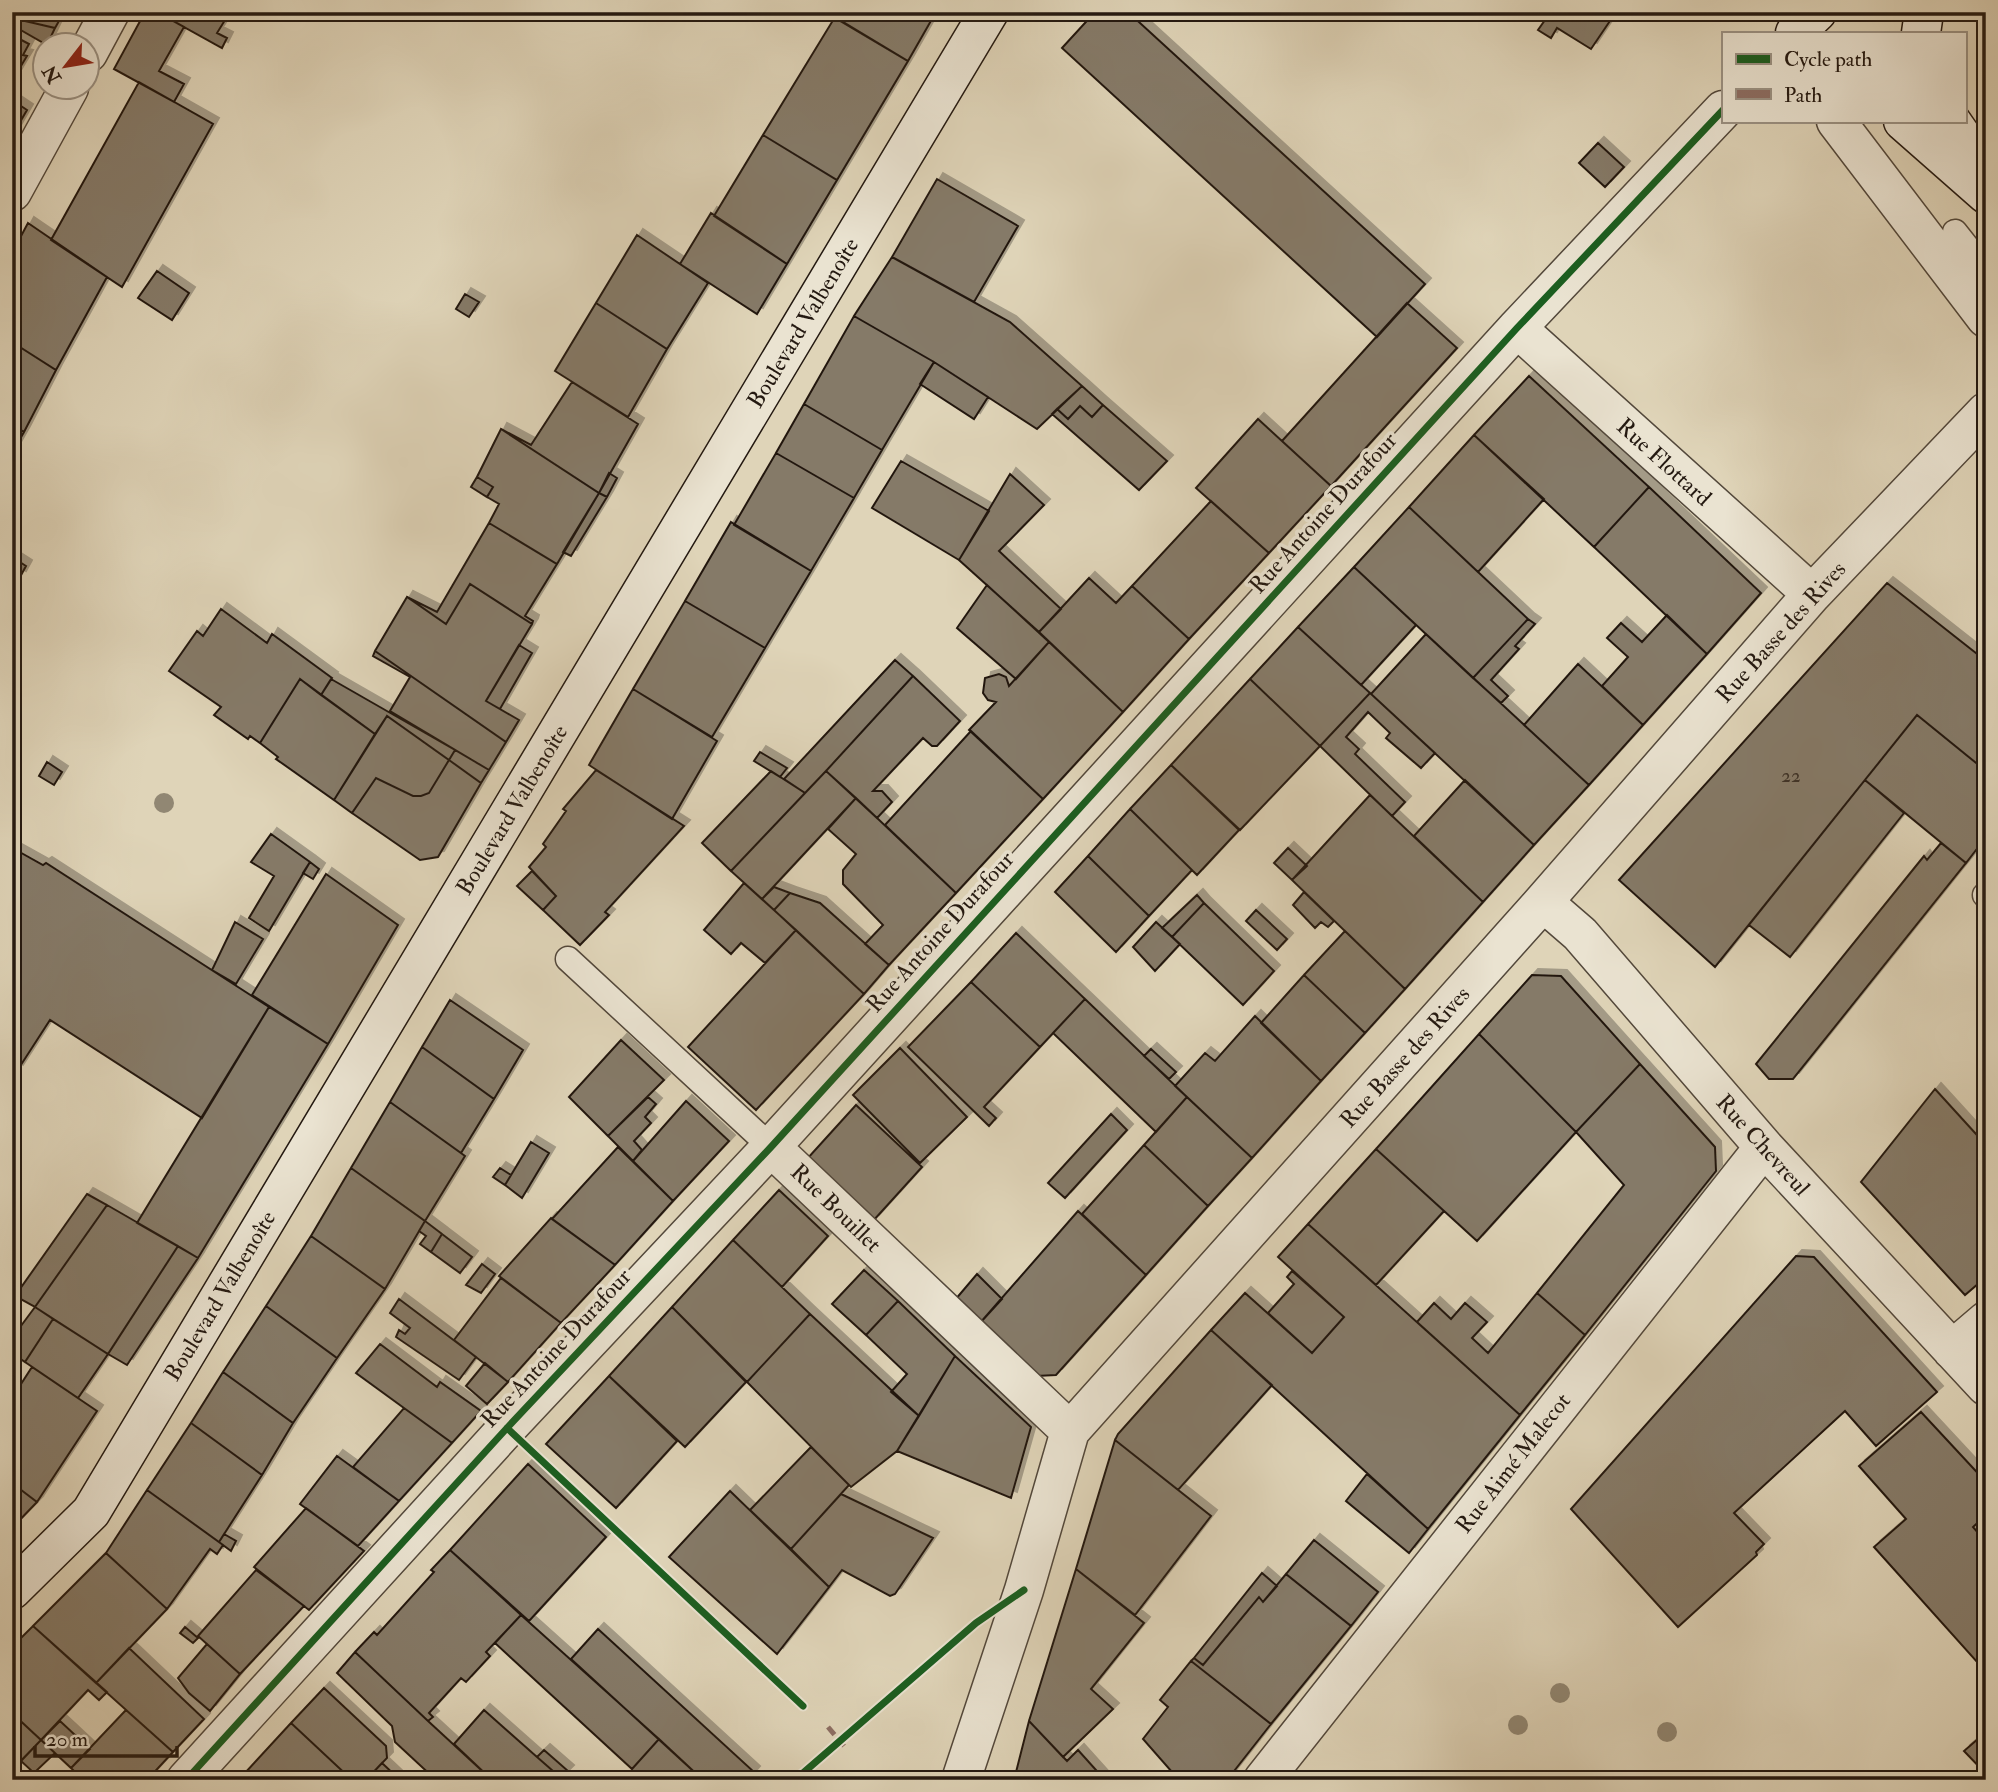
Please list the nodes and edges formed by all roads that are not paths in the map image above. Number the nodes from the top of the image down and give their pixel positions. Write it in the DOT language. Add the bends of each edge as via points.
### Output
graph roads {
  1 [pos="110,12"];
  2 [pos="989,12"];
  3 [pos="1772,12"];
  4 [pos="1817,12"];
  5 [pos="1924,12"];
  6 [pos="100,32"];
  7 [pos="1786,32"];
  8 [pos="1796,32"];
  9 [pos="1921,32"];
  10 [pos="61,102"];
  11 [pos="1722,111"];
  12 [pos="1837,122"];
  13 [pos="1904,122"];
  14 [pos="1952,122"];
  15 [pos="1986,171"];
  16 [pos="12,192"];
  17 [pos="1986,194"];
  18 [pos="1955,232"];
  19 [pos="1986,271"];
  20 [pos="1986,318"];
  21 [pos="1517,328"];
  22 [pos="1986,412"];
  23 [pos="1812,594"];
  24 [pos="1543,902"];
  25 [pos="568,959"];
  26 [pos="771,1147"];
  27 [pos="1764,1147"];
  28 [pos="1986,1321"];
  29 [pos="1952,1350"];
  30 [pos="1986,1386"];
  31 [pos="1070,1431"];
  32 [pos="12,1590"];
  33 [pos="186,1780"];
  34 [pos="961,1780"];
  35 [pos="1263,1780"];
  1 -- 6 [label="street"];
  2 -- 32 [label="street, Boulevard Valbenoîte" via="91,1512"];
  3 -- 7 [label="street"];
  4 -- 8 [label="street"];
  5 -- 9 [label="street"];
  10 -- 16 [label="street"];
  11 -- 21 [label="street, Rue Antoine Durafour"];
  12 -- 20 [label="street"];
  13 -- 17 [label="street"];
  14 -- 15 [label="street"];
  18 -- 19 [label="lane"];
  21 -- 23 [label="street, Rue Flottard"];
  21 -- 26 [label="street, Rue Antoine Durafour"];
  22 -- 23 [label="street, Rue Basse des Rives"];
  23 -- 24 [label="street, Rue Basse des Rives"];
  24 -- 27 [label="street, Rue Chevreul" via="1580,934"];
  24 -- 31 [label="street, Rue Basse des Rives"];
  25 -- 26 [label="lane, Rue Bouillet"];
  26 -- 31 [label="street, Rue Bouillet"];
  26 -- 33 [label="street, Rue Antoine Durafour"];
  27 -- 29 [label="street, Rue Chevreul"];
  27 -- 35 [label="street, Rue Aimé Malecot"];
  28 -- 29 [label="street"];
  29 -- 30 [label="street, Rue Chevreul"];
  31 -- 34 [label="street, Rue Basse des Rives"];
}
